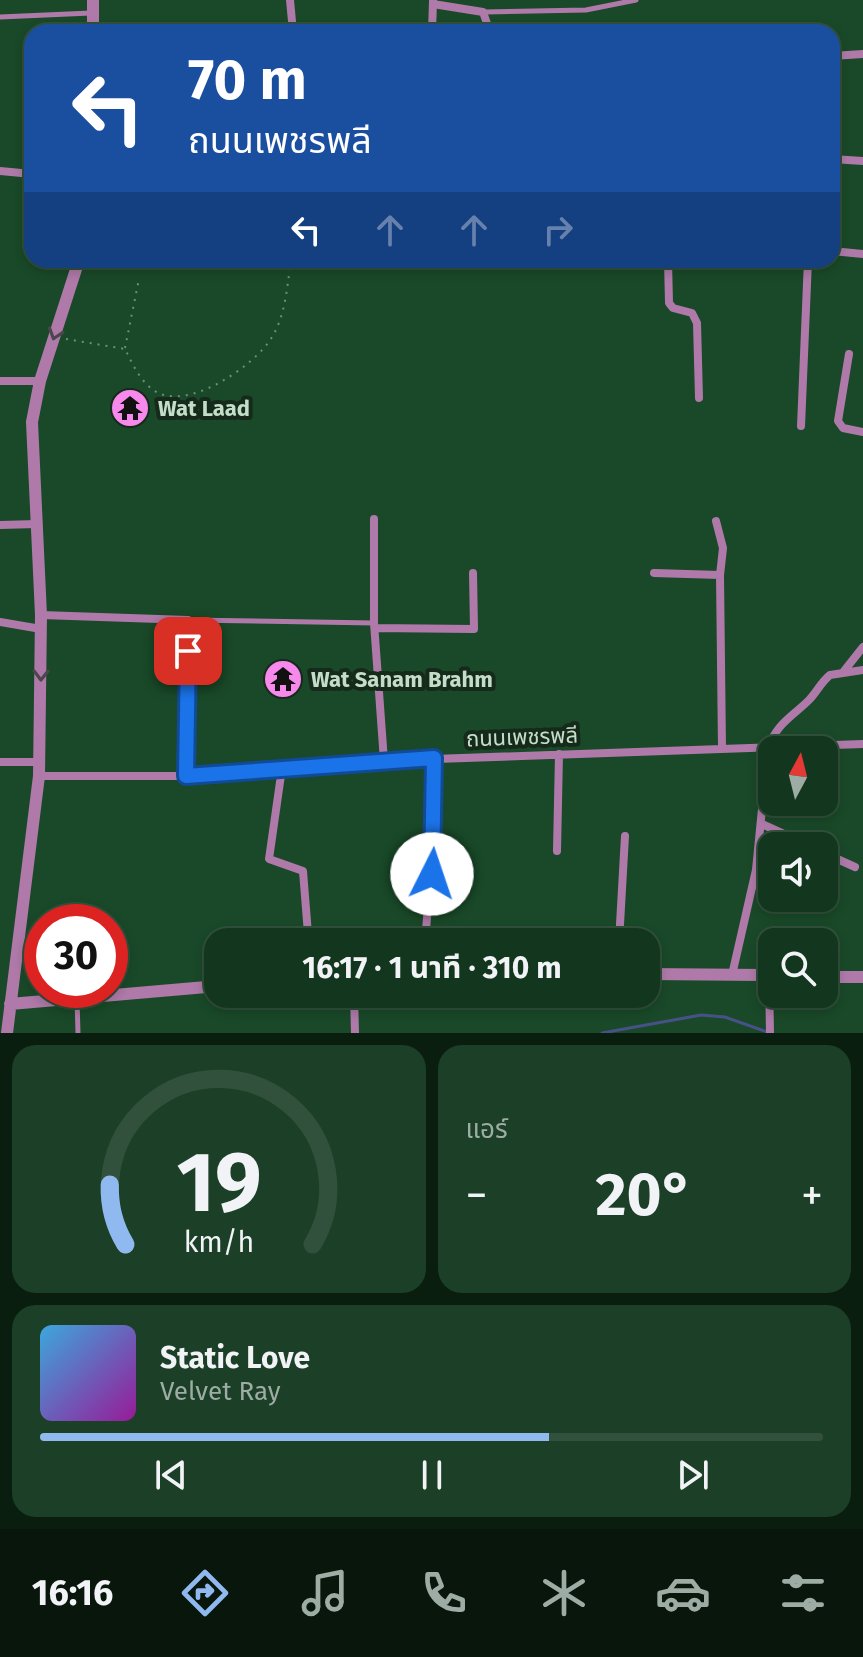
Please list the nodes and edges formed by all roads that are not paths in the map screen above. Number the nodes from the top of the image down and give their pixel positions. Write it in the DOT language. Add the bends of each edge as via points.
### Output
graph roads {
  1 [pos="290,0"];
  2 [pos="636,0"];
  3 [pos="433,2"];
  4 [pos="93,6"];
  5 [pos="483,12"];
  6 [pos="0,17"];
  7 [pos="292,24"];
  8 [pos="432,24"];
  9 [pos="487,24"];
  10 [pos="863,54"];
  11 [pos="840,55"];
  12 [pos="840,160"];
  13 [pos="863,161"];
  14 [pos="0,171"];
  15 [pos="24,173"];
  16 [pos="840,252"];
  17 [pos="863,254"];
  18 [pos="76,268"];
  19 [pos="668,268"];
  20 [pos="808,268"];
  21 [pos="849,354"];
  22 [pos="0,381"];
  23 [pos="40,381"];
  24 [pos="699,398"];
  25 [pos="801,426"];
  26 [pos="863,432"];
  27 [pos="374,519"];
  28 [pos="716,521"];
  29 [pos="37,524"];
  30 [pos="0,525"];
  31 [pos="473,573"];
  32 [pos="654,573"];
  33 [pos="720,575"];
  34 [pos="41,615"];
  35 [pos="188,620"];
  36 [pos="0,622"];
  37 [pos="374,625"];
  38 [pos="41,629"];
  39 [pos="863,647"];
  40 [pos="863,670"];
  41 [pos="844,671"];
  42 [pos="774,736"];
  43 [pos="863,744"];
  44 [pos="838,745"];
  45 [pos="758,748"];
  46 [pos="722,749"];
  47 [pos="559,754"];
  48 [pos="434,758"];
  49 [pos="384,761"];
  50 [pos="0,762"];
  51 [pos="39,762"];
  52 [pos="282,768"];
  53 [pos="39,776"];
  54 [pos="186,776"];
  55 [pos="763,816"];
  56 [pos="762,824"];
  57 [pos="779,832"];
  58 [pos="625,836"];
  59 [pos="557,851"];
  60 [pos="838,859"];
  61 [pos="855,867"];
  62 [pos="307,928"];
  63 [pos="426,928"];
  64 [pos="620,928"];
  65 [pos="660,974"];
  66 [pos="732,975"];
  67 [pos="758,975"];
  68 [pos="838,977"];
  69 [pos="863,977"];
  70 [pos="204,987"];
  71 [pos="128,994"];
  72 [pos="5,1006"];
  73 [pos="77,1008"];
  74 [pos="354,1008"];
  75 [pos="770,1008"];
  76 [pos="7,1033"];
  77 [pos="78,1033"];
  78 [pos="355,1033"];
  79 [pos="770,1033"];
  1 -- 7 [label="street"];
  2 -- 5 [label="lane" via="586,10"];
  3 -- 5 [label="street"];
  3 -- 8 [label="street"];
  4 -- 6 [label="lane"];
  5 -- 9 [label="street"];
  10 -- 11 [label="street"];
  12 -- 13 [label="street"];
  14 -- 15 [label="street"];
  16 -- 17 [label="street"];
  18 -- 23 [label="street, one-way"];
  19 -- 24 [label="street" via="669,303 692,313 697,323"];
  20 -- 25 [label="street"];
  21 -- 26 [label="street" via="838,421 843,428"];
  22 -- 23 [label="street"];
  23 -- 29 [label="street" via="32,422"];
  27 -- 37 [label="street"];
  28 -- 33 [label="street" via="723,548"];
  29 -- 30 [label="street"];
  29 -- 34 [label="street"];
  31 -- 37 [label="street" via="474,629"];
  32 -- 33 [label="street"];
  33 -- 46 [label="street"];
  34 -- 35 [label="street"];
  34 -- 38 [label="street"];
  35 -- 37 [label="lane"];
  35 -- 54 [label="street"];
  36 -- 38 [label="street"];
  37 -- 49 [label="street"];
  38 -- 51 [label="street, one-way"];
  39 -- 41 [label="street"];
  40 -- 41 [label="street"];
  41 -- 42 [label="street" via="826,678"];
  43 -- 44 [label="street, ถนนเพชรพลี"];
  45 -- 46 [label="street, ถนนเพชรพลี"];
  46 -- 47 [label="street, ถนนเพชรพลี"];
  47 -- 48 [label="street, ถนนเพชรพลี"];
  47 -- 59 [label="street"];
  48 -- 49 [label="street, ถนนเพชรพลี"];
  48 -- 63 [label="street" via="435,832"];
  49 -- 52 [label="street, ถนนเพชรพลี"];
  50 -- 51 [label="street"];
  51 -- 53 [label="street"];
  52 -- 54 [label="street, ถนนเพชรพลี"];
  52 -- 62 [label="street" via="269,859 301,868"];
  53 -- 54 [label="street, ถนนเพชรพลี"];
  53 -- 72 [label="street"];
  55 -- 56 [label="street"];
  56 -- 57 [label="street"];
  56 -- 66 [label="street"];
  58 -- 64 [label="street"];
  60 -- 61 [label="street"];
  65 -- 66 [label="street"];
  66 -- 67 [label="street"];
  68 -- 69 [label="street"];
  70 -- 71 [label="street"];
  72 -- 76 [label="street"];
  73 -- 77 [label="lane"];
  74 -- 78 [label="street"];
  75 -- 79 [label="street"];
}
